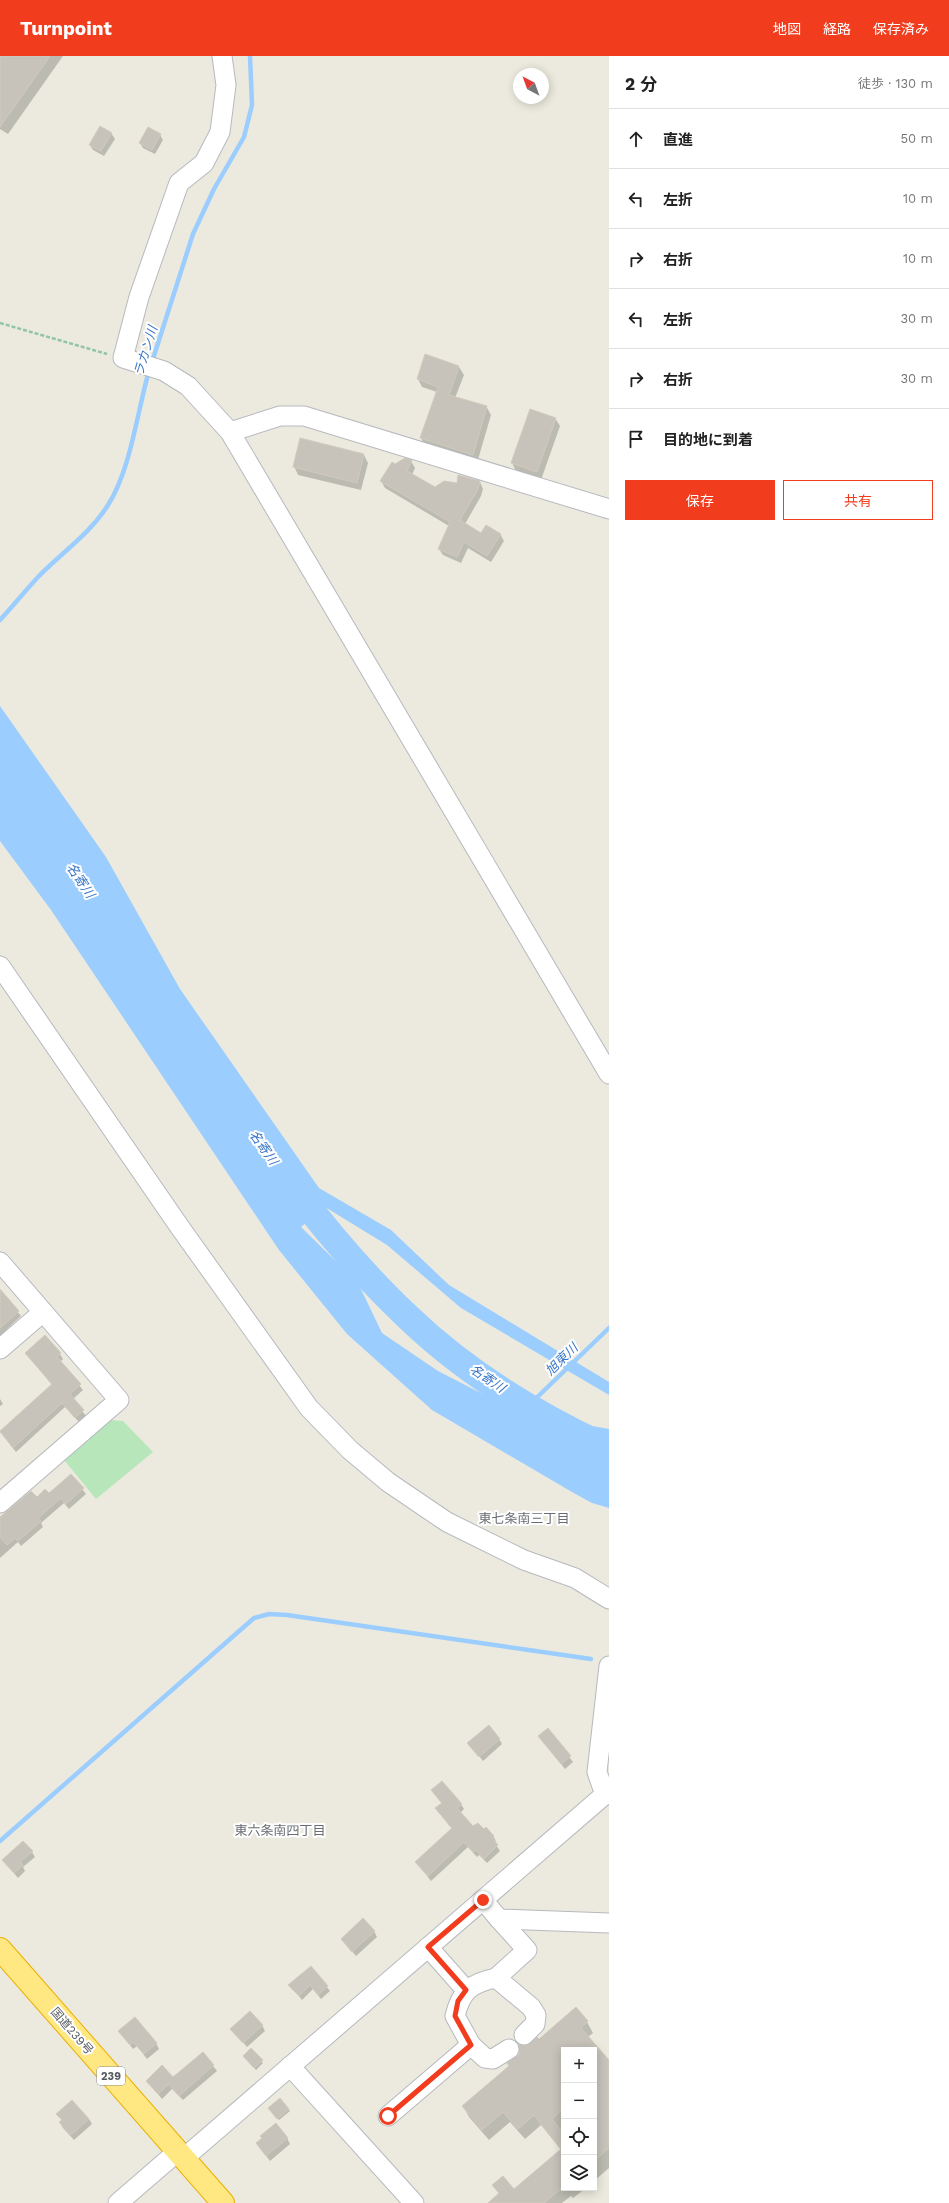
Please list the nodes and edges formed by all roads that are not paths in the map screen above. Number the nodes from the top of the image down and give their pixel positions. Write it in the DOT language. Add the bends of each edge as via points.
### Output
graph roads {
  1 [pos="222,56"];
  2 [pos="230,432"];
  3 [pos="609,509"];
  4 [pos="0,966"];
  5 [pos="609,1074"];
  6 [pos="0,1262"];
  7 [pos="43,1312"];
  8 [pos="0,1349"];
  9 [pos="0,1503"];
  10 [pos="609,1599"];
  11 [pos="609,1666"];
  12 [pos="607,1793"];
  13 [pos="483,1900"];
  14 [pos="499,1918"];
  15 [pos="609,1923"];
  16 [pos="428,1947"];
  17 [pos="0,1949"];
  18 [pos="496,1978"];
  19 [pos="466,1990"];
  20 [pos="524,2035"];
  21 [pos="471,2045"];
  22 [pos="509,2049"];
  23 [pos="290,2066"];
  24 [pos="388,2116"];
  25 [pos="180,2155"];
  26 [pos="118,2203"];
  27 [pos="223,2203"];
  28 [pos="414,2203"];
  1 -- 2 [label="street" via="226,85 220,132 204,163 179,182 139,297 123,358 164,372 188,386"];
  2 -- 3 [label="street" via="280,416 304,416"];
  2 -- 5 [label="street"];
  4 -- 10 [label="street" via="179,1226 314,1413 350,1450 388,1482 447,1522 524,1560 575,1578"];
  6 -- 7 [label="street"];
  7 -- 8 [label="street"];
  7 -- 9 [label="street" via="119,1400"];
  11 -- 12 [label="street" via="597,1772"];
  12 -- 13 [label="street"];
  13 -- 14 [label="street"];
  13 -- 16 [label="street"];
  14 -- 15 [label="street"];
  14 -- 18 [label="street" via="527,1950"];
  16 -- 19 [label="street"];
  16 -- 23 [label="street"];
  17 -- 25 [label="highway, 国道239号 / 239"];
  18 -- 19 [label="street" via="482,1980"];
  18 -- 20 [label="street" via="531,2007 536,2015 535,2024"];
  19 -- 21 [label="street" via="458,2001 455,2016"];
  21 -- 22 [label="street" via="485,2058 493,2059"];
  21 -- 24 [label="street"];
  23 -- 25 [label="street"];
  23 -- 28 [label="street"];
  25 -- 26 [label="street"];
  25 -- 27 [label="highway, 国道239号 / 239"];
}
